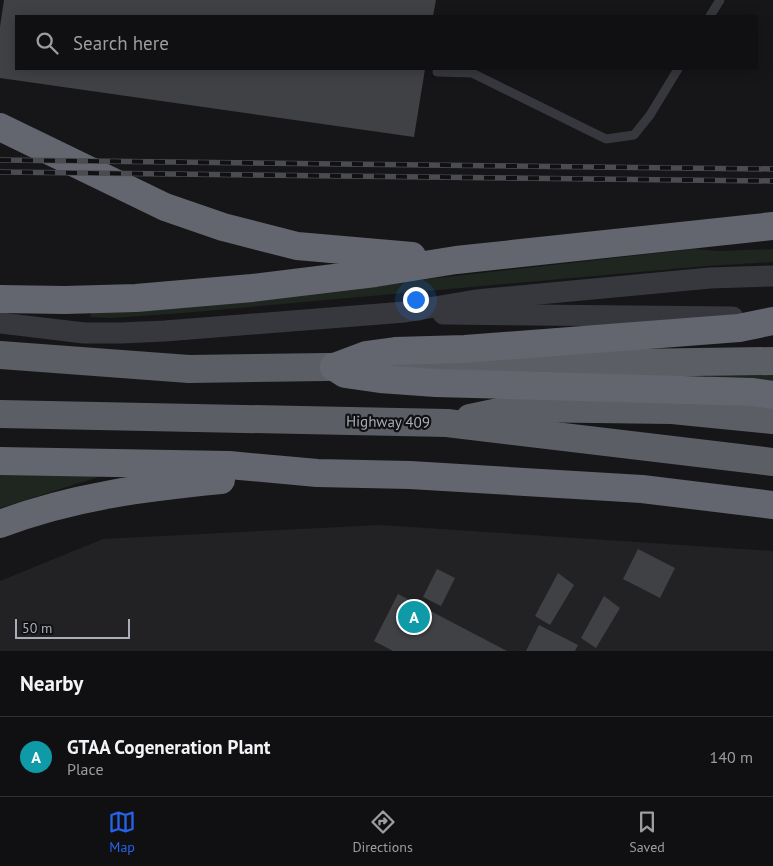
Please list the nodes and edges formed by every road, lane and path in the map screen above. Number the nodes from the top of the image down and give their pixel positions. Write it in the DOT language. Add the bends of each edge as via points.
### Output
graph roads {
  1 [pos="720,0"];
  2 [pos="711,15"];
  3 [pos="677,70"];
  4 [pos="437,72"];
  5 [pos="0,127"];
  6 [pos="773,226"];
  7 [pos="456,260"];
  8 [pos="773,276"];
  9 [pos="0,299"];
  10 [pos="405,312"];
  11 [pos="773,320"];
  12 [pos="0,323"];
  13 [pos="0,355"];
  14 [pos="773,361"];
  15 [pos="334,367"];
  16 [pos="773,394"];
  17 [pos="0,414"];
  18 [pos="773,420"];
  19 [pos="447,423"];
  20 [pos="0,461"];
  21 [pos="773,462"];
  22 [pos="318,473"];
  23 [pos="773,505"];
  24 [pos="0,524"];
  1 -- 2 [label="lane"];
  3 -- 4 [label="lane" via="634,135 606,139 472,73"];
  5 -- 7 [label="highway" via="165,207 223,227 297,246"];
  6 -- 7 [label="highway"];
  7 -- 9 [label="highway" via="309,282 136,298"];
  8 -- 10 [label="street" via="710,278 485,299"];
  10 -- 11 [label="street"];
  10 -- 12 [label="street" via="121,333 84,333"];
  11 -- 15 [label="highway" via="739,328 465,349 394,351 366,354"];
  13 -- 15 [label="highway" via="189,369"];
  14 -- 15 [label="highway"];
  15 -- 16 [label="highway" via="345,374 436,383"];
  17 -- 19 [label="highway, Highway 409"];
  18 -- 19 [label="highway" via="672,410 518,408"];
  19 -- 21 [label="highway, Highway 409"];
  20 -- 22 [label="highway" via="229,465"];
  22 -- 23 [label="highway" via="410,475 642,489"];
  22 -- 24 [label="highway" via="176,484 114,493"];
}
